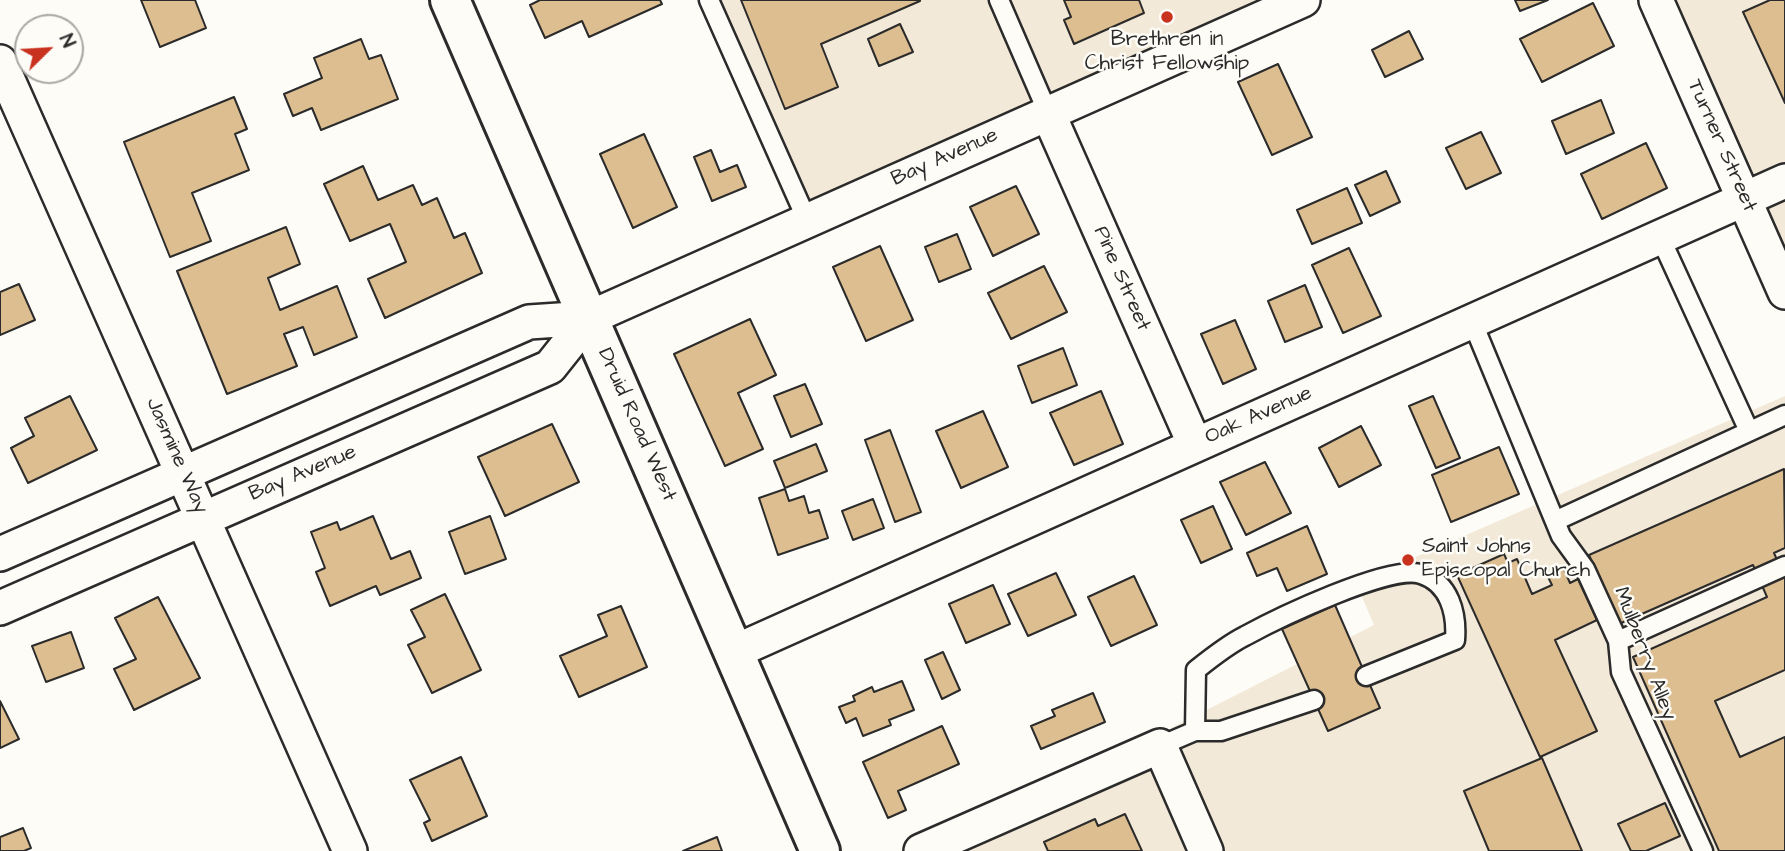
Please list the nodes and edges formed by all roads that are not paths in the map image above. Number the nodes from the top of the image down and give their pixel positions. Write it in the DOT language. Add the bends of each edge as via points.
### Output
graph roads {
  1 [pos="450,0"];
  2 [pos="709,0"];
  3 [pos="999,0"];
  4 [pos="1303,0"];
  5 [pos="1656,0"];
  6 [pos="0,62"];
  7 [pos="1048,113"];
  8 [pos="1785,181"];
  9 [pos="1745,199"];
  10 [pos="807,220"];
  11 [pos="1660,237"];
  12 [pos="1785,292"];
  13 [pos="589,318"];
  14 [pos="1472,321"];
  15 [pos="1785,415"];
  16 [pos="1749,431"];
  17 [pos="1195,445"];
  18 [pos="183,471"];
  19 [pos="204,517"];
  20 [pos="1555,521"];
  21 [pos="0,554"];
  22 [pos="1785,566"];
  23 [pos="0,608"];
  24 [pos="1618,641"];
  25 [pos="734,652"];
  26 [pos="1366,676"];
  27 [pos="1314,700"];
  28 [pos="1195,731"];
  29 [pos="1160,746"];
  30 [pos="350,851"];
  31 [pos="820,851"];
  32 [pos="921,851"];
  33 [pos="1206,851"];
  34 [pos="1703,851"];
  1 -- 13 [label="street, Druid Road West"];
  2 -- 10 [label="lane"];
  3 -- 7 [label="lane"];
  4 -- 7 [label="street, Bay Avenue"];
  5 -- 9 [label="street, Turner Street"];
  6 -- 18 [label="street, Jasmine Way"];
  7 -- 10 [label="street, Bay Avenue"];
  7 -- 17 [label="street, Pine Street"];
  8 -- 9 [label="street, Oak Avenue"];
  9 -- 11 [label="street, Oak Avenue"];
  9 -- 12 [label="street, Turner Street"];
  10 -- 13 [label="street, Bay Avenue"];
  11 -- 14 [label="street, Oak Avenue"];
  11 -- 16 [label="lane"];
  13 -- 18 [label="street, Bay Avenue" via="529,322"];
  13 -- 19 [label="street, Bay Avenue" via="550,367"];
  13 -- 25 [label="street, Druid Road West"];
  14 -- 17 [label="street, Oak Avenue"];
  14 -- 20 [label="lane, Mulberry Alley"];
  15 -- 16 [label="lane"];
  16 -- 20 [label="lane"];
  17 -- 25 [label="street, Oak Avenue"];
  18 -- 19 [label="street, Jasmine Way"];
  18 -- 21 [label="street, Bay Avenue"];
  19 -- 23 [label="street, Bay Avenue"];
  19 -- 30 [label="street, Jasmine Way"];
  20 -- 24 [label="lane, Mulberry Alley" via="1586,569"];
  22 -- 24 [label="lane"];
  24 -- 34 [label="lane, Mulberry Alley" via="1621,672"];
  25 -- 31 [label="street, Druid Road West"];
  26 -- 28 [label="lane" via="1455,640 1454,608 1446,593 1421,574 1365,582 1243,637 1196,670"];
  27 -- 28 [label="lane" via="1221,731"];
  28 -- 29 [label="lane"];
  29 -- 32 [label="street"];
  29 -- 33 [label="street"];
}
